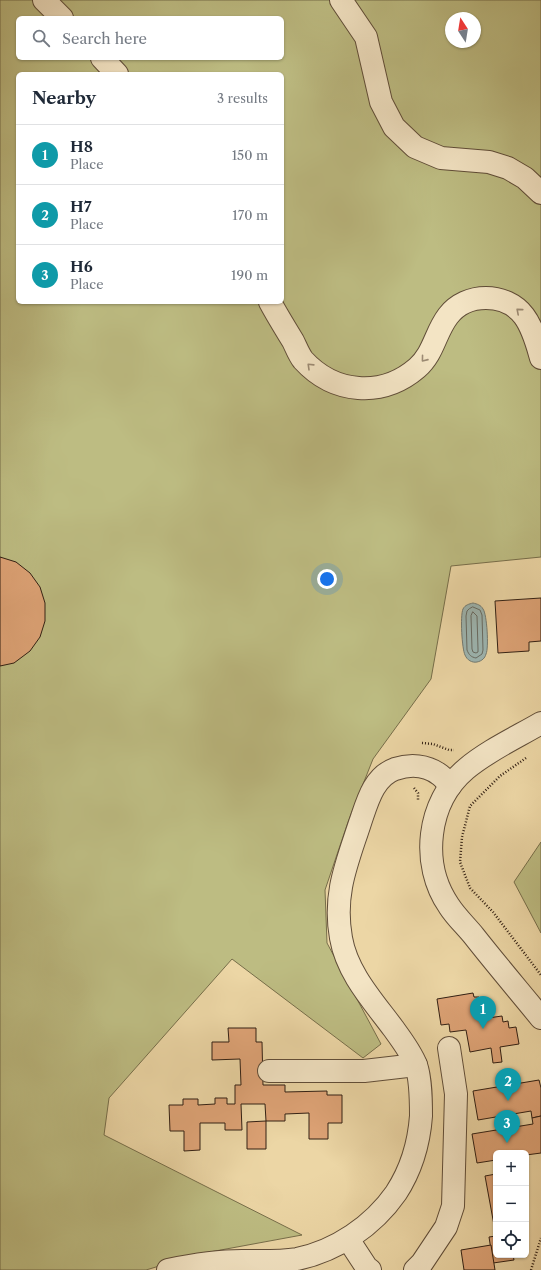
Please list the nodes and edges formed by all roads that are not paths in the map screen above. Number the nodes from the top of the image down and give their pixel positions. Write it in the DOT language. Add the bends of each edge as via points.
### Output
graph roads {
  1 [pos="44,0"];
  2 [pos="341,0"];
  3 [pos="60,16"];
  4 [pos="104,60"];
  5 [pos="115,72"];
  6 [pos="541,193"];
  7 [pos="271,304"];
  8 [pos="541,358"];
  9 [pos="541,723"];
  10 [pos="450,786"];
  11 [pos="541,1018"];
  12 [pos="449,1048"];
  13 [pos="416,1065"];
  14 [pos="269,1071"];
  15 [pos="348,1239"];
  16 [pos="178,1269"];
  17 [pos="370,1270"];
  18 [pos="415,1270"];
  1 -- 3 [label="street"];
  2 -- 6 [label="street" via="366,37 381,102 394,127 415,147 440,158 489,162 508,168 525,178"];
  4 -- 5 [label="street"];
  8 -- 7 [label="street, one-way" via="533,331 524,315 511,304 495,298 477,298 461,304 448,316 431,351 418,368 400,380 380,387 351,387 337,384 318,374 302,359"];
  9 -- 10 [label="street" via="466,769"];
  10 -- 11 [label="street" via="438,808 431,833 431,859 437,884 449,906"];
  10 -- 13 [label="street" via="439,774 425,767 408,765 392,770 379,780 370,793 340,887 338,913 341,939 349,964 362,987 404,1043"];
  12 -- 18 [label="street" via="456,1094 453,1206 446,1228"];
  13 -- 14 [label="street" via="364,1071"];
  13 -- 15 [label="street" via="422,1098 421,1118 411,1164 396,1193 374,1219"];
  15 -- 16 [label="street" via="324,1251 297,1259 271,1262 213,1262"];
  15 -- 17 [label="street"];
}
